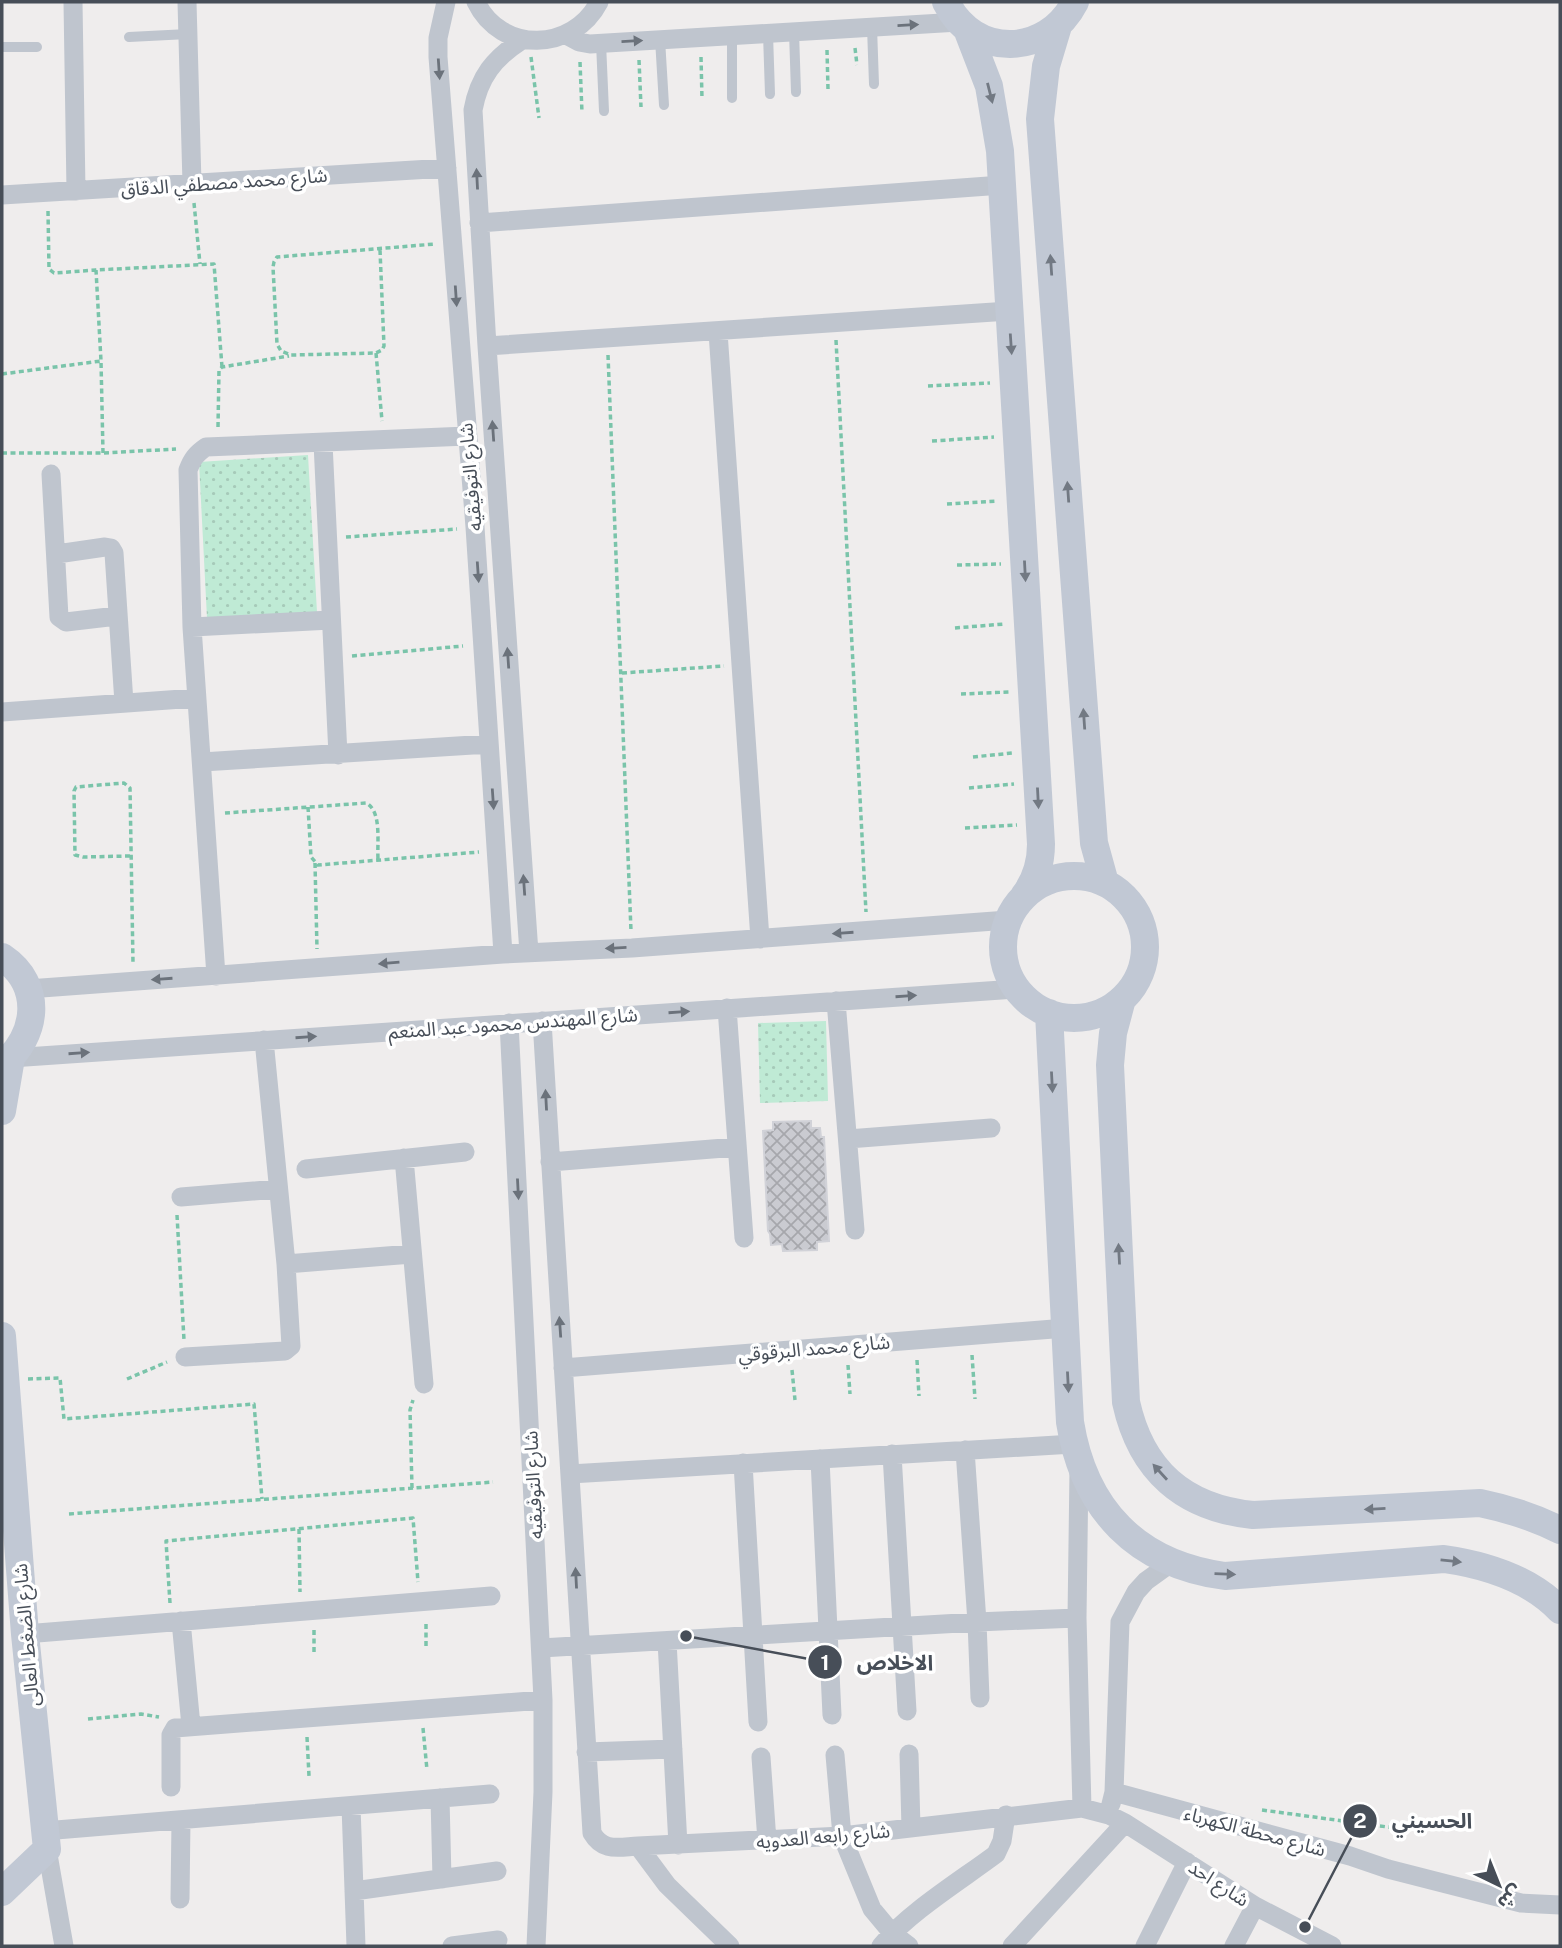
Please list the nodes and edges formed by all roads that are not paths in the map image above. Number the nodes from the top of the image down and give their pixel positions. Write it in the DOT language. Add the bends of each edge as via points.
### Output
graph roads {
  1 [pos="73,2"];
  2 [pos="187,2"];
  3 [pos="446,2"];
  4 [pos="475,2"];
  5 [pos="600,2"];
  6 [pos="1075,2"];
  7 [pos="957,18"];
  8 [pos="1058,26"];
  9 [pos="862,28"];
  10 [pos="794,32"];
  11 [pos="188,34"];
  12 [pos="768,34"];
  13 [pos="732,36"];
  14 [pos="129,37"];
  15 [pos="572,39"];
  16 [pos="660,39"];
  17 [pos="526,40"];
  18 [pos="601,43"];
  19 [pos="2,47"];
  20 [pos="37,47"];
  21 [pos="874,84"];
  22 [pos="796,92"];
  23 [pos="770,94"];
  24 [pos="732,98"];
  25 [pos="664,105"];
  26 [pos="604,111"];
  27 [pos="447,168"];
  28 [pos="192,184"];
  29 [pos="1002,185"];
  30 [pos="76,191"];
  31 [pos="2,195"];
  32 [pos="479,223"];
  33 [pos="1009,312"];
  34 [pos="718,332"];
  35 [pos="487,346"];
  36 [pos="467,436"];
  37 [pos="323,443"];
  38 [pos="51,474"];
  39 [pos="57,554"];
  40 [pos="117,616"];
  41 [pos="331,620"];
  42 [pos="192,627"];
  43 [pos="196,698"];
  44 [pos="124,703"];
  45 [pos="2,712"];
  46 [pos="489,744"];
  47 [pos="338,755"];
  48 [pos="202,762"];
  49 [pos="521,848"];
  50 [pos="496,850"];
  51 [pos="1105,883"];
  52 [pos="1024,896"];
  53 [pos="1008,920"];
  54 [pos="760,939"];
  55 [pos="529,953"];
  56 [pos="503,954"];
  57 [pos="2,957"];
  58 [pos="216,976"];
  59 [pos="28,989"];
  60 [pos="1016,989"];
  61 [pos="1122,999"];
  62 [pos="836,1001"];
  63 [pos="727,1009"];
  64 [pos="1049,1013"];
  65 [pos="541,1021"];
  66 [pos="509,1023"];
  67 [pos="264,1040"];
  68 [pos="6,1061"];
  69 [pos="2,1111"];
  70 [pos="990,1128"];
  71 [pos="848,1139"];
  72 [pos="737,1147"];
  73 [pos="465,1152"];
  74 [pos="404,1158"];
  75 [pos="550,1162"];
  76 [pos="306,1168"];
  77 [pos="278,1189"];
  78 [pos="181,1197"];
  79 [pos="855,1230"];
  80 [pos="744,1238"];
  81 [pos="412,1254"];
  82 [pos="286,1264"];
  83 [pos="1066,1328"];
  84 [pos="2,1336"];
  85 [pos="185,1357"];
  86 [pos="563,1368"];
  87 [pos="424,1384"];
  88 [pos="965,1450"];
  89 [pos="892,1454"];
  90 [pos="1077,1454"];
  91 [pos="820,1459"];
  92 [pos="743,1463"];
  93 [pos="569,1474"];
  94 [pos="1560,1530"];
  95 [pos="1171,1563"];
  96 [pos="491,1597"];
  97 [pos="1560,1610"];
  98 [pos="1077,1618"];
  99 [pos="176,1622"];
  100 [pos="977,1622"];
  101 [pos="902,1626"];
  102 [pos="829,1631"];
  103 [pos="25,1634"];
  104 [pos="754,1636"];
  105 [pos="667,1641"];
  106 [pos="580,1646"];
  107 [pos="541,1648"];
  108 [pos="979,1698"];
  109 [pos="543,1700"];
  110 [pos="907,1711"];
  111 [pos="832,1714"];
  112 [pos="758,1721"];
  113 [pos="183,1727"];
  114 [pos="673,1749"];
  115 [pos="586,1752"];
  116 [pos="909,1754"];
  117 [pos="835,1755"];
  118 [pos="761,1757"];
  119 [pos="171,1787"];
  120 [pos="1114,1792"];
  121 [pos="491,1794"];
  122 [pos="440,1798"];
  123 [pos="351,1806"];
  124 [pos="1082,1808"];
  125 [pos="1006,1815"];
  126 [pos="1117,1819"];
  127 [pos="180,1820"];
  128 [pos="911,1828"];
  129 [pos="842,1836"];
  130 [pos="46,1840"];
  131 [pos="767,1841"];
  132 [pos="678,1845"];
  133 [pos="638,1846"];
  134 [pos="1187,1862"];
  135 [pos="497,1871"];
  136 [pos="442,1878"];
  137 [pos="354,1891"];
  138 [pos="2,1892"];
  139 [pos="180,1899"];
  140 [pos="1560,1905"];
  141 [pos="1255,1906"];
  142 [pos="887,1939"];
  143 [pos="498,1940"];
  144 [pos="64,1946"];
  145 [pos="356,1946"];
  146 [pos="452,1946"];
  147 [pos="536,1946"];
  148 [pos="730,1946"];
  149 [pos="909,1946"];
  150 [pos="1012,1946"];
  151 [pos="1145,1946"];
  152 [pos="1234,1946"];
  153 [pos="1329,1946"];
  1 -- 30 [label="street"];
  2 -- 11 [label="street"];
  3 -- 27 [label="street, شارع التوفيقيه, one-way" via="438,48"];
  4 -- 17 [label="street" via="503,32"];
  5 -- 15 [label="street"];
  6 -- 8 [label="street"];
  7 -- 8 [label="street" via="989,40 1013,44 1030,42"];
  9 -- 7 [label="street, one-way"];
  7 -- 29 [label="street, one-way" via="979,57 994,108"];
  51 -- 8 [label="street, one-way" via="1093,830 1040,119 1046,66"];
  9 -- 10 [label="street"];
  9 -- 21 [label="lane"];
  10 -- 12 [label="street"];
  10 -- 22 [label="lane"];
  11 -- 14 [label="lane"];
  11 -- 28 [label="street"];
  12 -- 13 [label="street"];
  12 -- 23 [label="lane"];
  13 -- 16 [label="street"];
  13 -- 24 [label="lane"];
  15 -- 17 [label="street"];
  15 -- 18 [label="street"];
  18 -- 16 [label="street, one-way"];
  16 -- 25 [label="lane"];
  32 -- 17 [label="street, شارع التوفيقيه, one-way" via="476,93 493,62"];
  18 -- 26 [label="lane"];
  19 -- 20 [label="lane"];
  27 -- 28 [label="street, شارع محمد مصطفي الدقاق"];
  27 -- 36 [label="street, شارع التوفيقيه, one-way"];
  28 -- 30 [label="street, شارع محمد مصطفي الدقاق"];
  29 -- 32 [label="street"];
  29 -- 33 [label="street"];
  30 -- 31 [label="street, شارع محمد مصطفي الدقاق"];
  32 -- 35 [label="street, شارع التوفيقيه"];
  33 -- 34 [label="street"];
  33 -- 52 [label="street, one-way" via="1040,824 1039,868"];
  34 -- 35 [label="street"];
  34 -- 54 [label="street"];
  49 -- 35 [label="street, شارع التوفيقيه, one-way"];
  36 -- 37 [label="street"];
  36 -- 46 [label="street, شارع التوفيقيه, one-way"];
  37 -- 41 [label="street"];
  37 -- 42 [label="street" via="212,447 197,453 188,470"];
  38 -- 39 [label="street"];
  39 -- 40 [label="street" via="59,617 69,622"];
  39 -- 40 [label="street" via="111,548"];
  40 -- 44 [label="street"];
  41 -- 42 [label="street"];
  41 -- 47 [label="street"];
  42 -- 43 [label="street"];
  43 -- 44 [label="street"];
  43 -- 48 [label="street"];
  44 -- 45 [label="street"];
  46 -- 47 [label="street"];
  46 -- 50 [label="street, شارع التوفيقيه, one-way"];
  47 -- 48 [label="street"];
  48 -- 58 [label="street"];
  49 -- 50 [label="street"];
  55 -- 49 [label="street, شارع التوفيقيه, one-way"];
  50 -- 56 [label="street, شارع التوفيقيه"];
  51 -- 52 [label="street" via="1062,877"];
  51 -- 61 [label="street" via="1134,909 1145,946 1135,984"];
  52 -- 53 [label="street"];
  53 -- 54 [label="street, one-way"];
  53 -- 60 [label="street" via="1003,956"];
  54 -- 55 [label="street, one-way"];
  55 -- 56 [label="street"];
  56 -- 58 [label="street, one-way"];
  57 -- 59 [label="street"];
  58 -- 59 [label="street, one-way"];
  59 -- 68 [label="street" via="31,1021 24,1041"];
  62 -- 60 [label="street, شارع المهندس محمود عبد المنعم, one-way"];
  60 -- 64 [label="street" via="1036,1008"];
  61 -- 64 [label="street" via="1080,1018"];
  94 -- 61 [label="street, one-way" via="1511,1509 1480,1503 1235,1513 1183,1493 1156,1468 1136,1437 1126,1402 1110,1066"];
  62 -- 63 [label="street, شارع المهندس محمود عبد المنعم"];
  62 -- 71 [label="street"];
  65 -- 63 [label="street, شارع المهندس محمود عبد المنعم, one-way"];
  63 -- 72 [label="street"];
  64 -- 83 [label="street, one-way"];
  65 -- 66 [label="street, شارع المهندس محمود عبد المنعم"];
  75 -- 65 [label="street, شارع التوفيقيه, one-way"];
  67 -- 66 [label="street, شارع المهندس محمود عبد المنعم, one-way"];
  66 -- 107 [label="street, شارع التوفيقيه, one-way"];
  68 -- 67 [label="street, شارع المهندس محمود عبد المنعم, one-way"];
  67 -- 77 [label="street"];
  68 -- 69 [label="street"];
  70 -- 71 [label="street"];
  71 -- 79 [label="street"];
  72 -- 75 [label="street"];
  72 -- 80 [label="street"];
  73 -- 74 [label="street"];
  74 -- 76 [label="street"];
  74 -- 81 [label="street"];
  86 -- 75 [label="street, شارع التوفيقيه, one-way"];
  77 -- 78 [label="street"];
  77 -- 82 [label="street"];
  81 -- 82 [label="street"];
  81 -- 87 [label="street"];
  82 -- 85 [label="street" via="288,1350"];
  83 -- 86 [label="street, شارع محمد البرقوقي"];
  83 -- 90 [label="street, one-way" via="1070,1422"];
  84 -- 103 [label="street, شارع الضغط العالى"];
  86 -- 93 [label="street, شارع التوفيقيه"];
  88 -- 89 [label="street"];
  88 -- 90 [label="street"];
  88 -- 100 [label="street"];
  89 -- 91 [label="street"];
  89 -- 101 [label="street"];
  90 -- 95 [label="street" via="1113,1521"];
  90 -- 98 [label="street"];
  91 -- 92 [label="street"];
  91 -- 102 [label="street"];
  92 -- 93 [label="street"];
  92 -- 104 [label="street"];
  106 -- 93 [label="street, شارع التوفيقيه, one-way"];
  95 -- 97 [label="street, one-way" via="1225,1576 1444,1559 1503,1573 1531,1587"];
  95 -- 120 [label="street" via="1136,1592 1120,1622"];
  96 -- 99 [label="street"];
  98 -- 100 [label="street"];
  98 -- 124 [label="street"];
  99 -- 103 [label="street"];
  99 -- 113 [label="street"];
  100 -- 101 [label="street"];
  100 -- 108 [label="street"];
  101 -- 102 [label="street"];
  101 -- 110 [label="street"];
  102 -- 104 [label="street"];
  102 -- 111 [label="street"];
  103 -- 130 [label="street, شارع الضغط العالى"];
  104 -- 105 [label="street"];
  104 -- 112 [label="street"];
  105 -- 106 [label="street"];
  105 -- 114 [label="street"];
  106 -- 107 [label="street"];
  106 -- 115 [label="street, شارع التوفيقيه"];
  107 -- 109 [label="street, شارع التوفيقيه"];
  109 -- 113 [label="street"];
  109 -- 147 [label="street, شارع التوفيقيه"];
  113 -- 119 [label="street" via="171,1735"];
  114 -- 115 [label="street"];
  114 -- 132 [label="street"];
  115 -- 133 [label="street, شارع التوفيقيه" via="592,1833 597,1843"];
  116 -- 128 [label="street"];
  117 -- 129 [label="street"];
  118 -- 131 [label="street"];
  120 -- 126 [label="street"];
  120 -- 140 [label="street, شارع محطة الكهرباء" via="1521,1903"];
  121 -- 122 [label="street"];
  122 -- 123 [label="street"];
  122 -- 136 [label="street"];
  123 -- 127 [label="street"];
  123 -- 137 [label="street"];
  124 -- 125 [label="street, شارع رابعه العدويه"];
  124 -- 126 [label="street, شارع رابعه العدويه"];
  125 -- 128 [label="street, شارع رابعه العدويه"];
  125 -- 142 [label="street" via="996,1854"];
  126 -- 134 [label="street, شارع احد"];
  126 -- 150 [label="street"];
  127 -- 130 [label="street"];
  127 -- 139 [label="street"];
  128 -- 129 [label="street, شارع رابعه العدويه"];
  129 -- 131 [label="street, شارع رابعه العدويه"];
  129 -- 142 [label="street"];
  130 -- 138 [label="street"];
  130 -- 144 [label="street"];
  131 -- 132 [label="street, شارع رابعه العدويه"];
  132 -- 133 [label="street, شارع رابعه العدويه"];
  133 -- 148 [label="street" via="667,1885"];
  134 -- 141 [label="street, شارع احد"];
  134 -- 151 [label="street"];
  135 -- 136 [label="street"];
  136 -- 137 [label="street"];
  137 -- 145 [label="street"];
  141 -- 152 [label="street"];
  141 -- 153 [label="street, شارع احد"];
  142 -- 149 [label="street"];
  143 -- 146 [label="street"];
}
